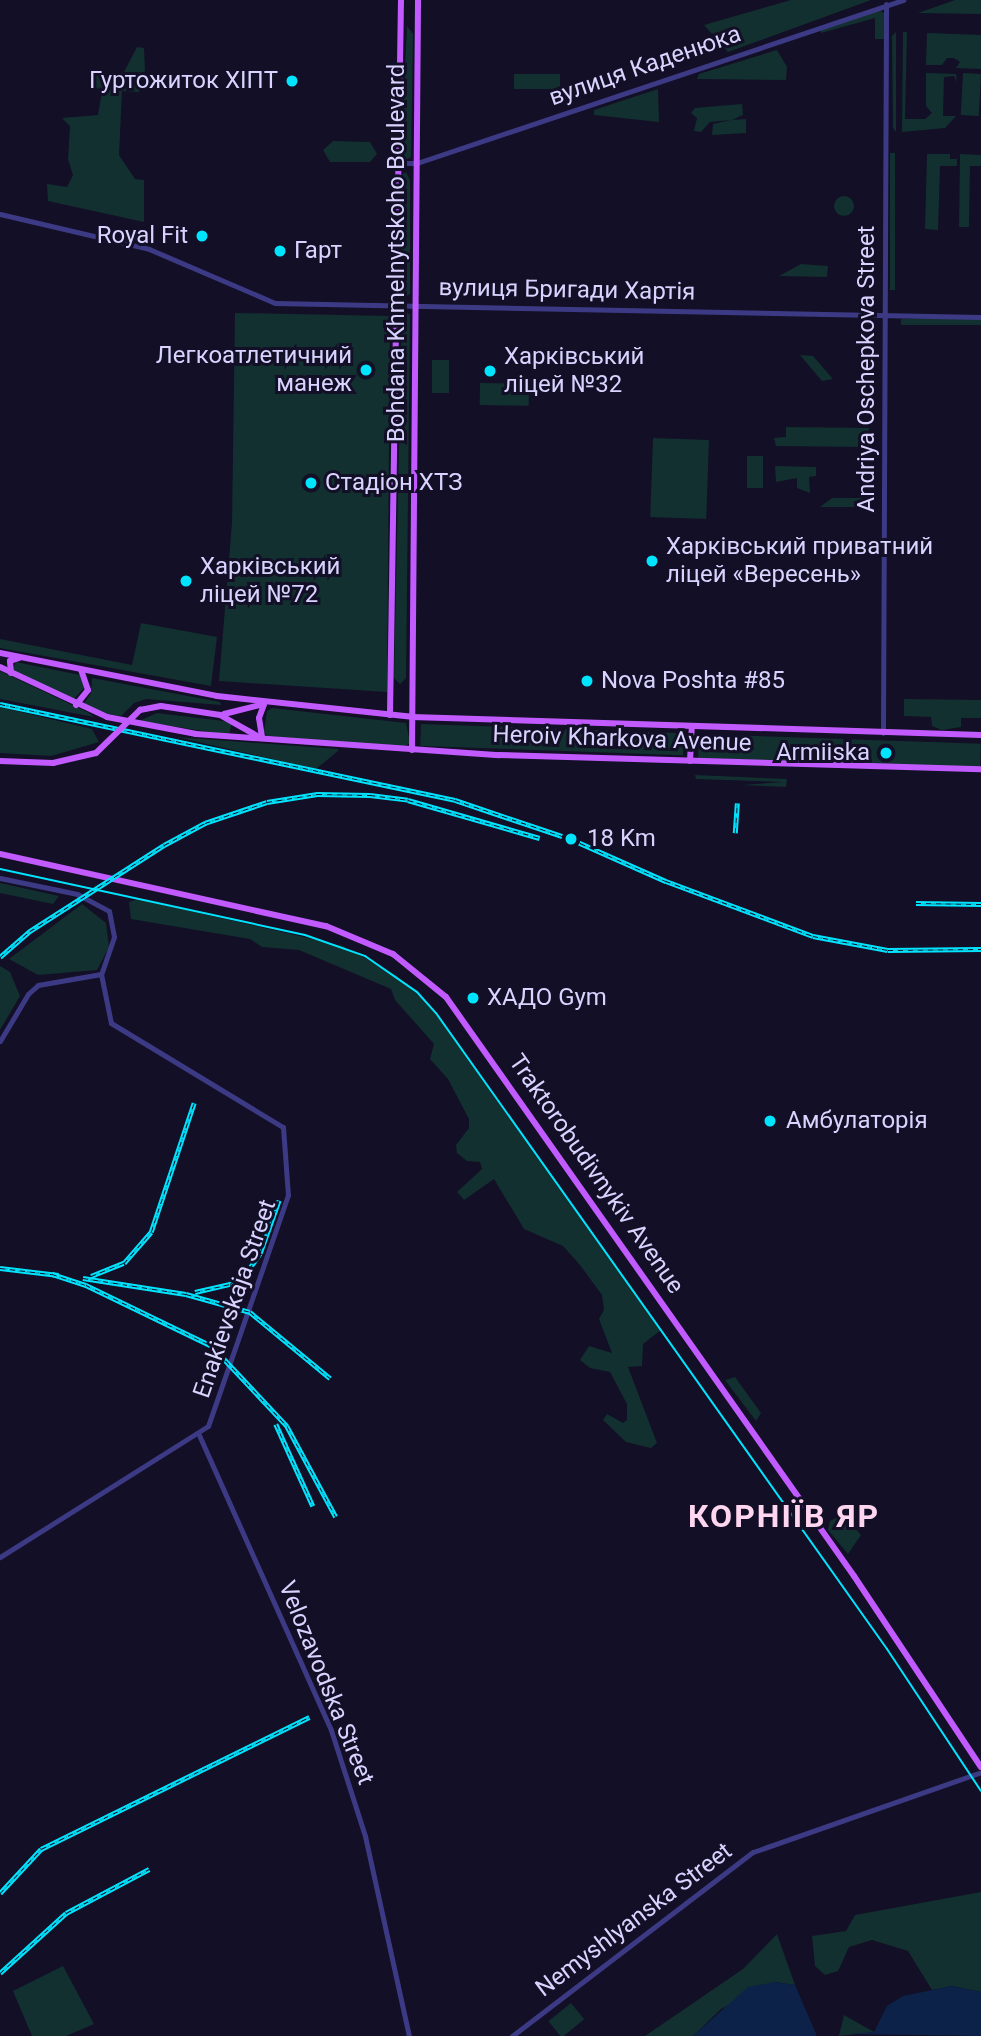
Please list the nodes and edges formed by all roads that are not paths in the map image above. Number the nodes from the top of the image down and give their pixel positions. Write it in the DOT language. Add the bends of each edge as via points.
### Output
graph roads {
  1 [pos="401,0"];
  2 [pos="418,0"];
  3 [pos="903,0"];
  4 [pos="886,4"];
  5 [pos="398,163"];
  6 [pos="417,163"];
  7 [pos="0,214"];
  8 [pos="396,303"];
  9 [pos="415,303"];
  10 [pos="885,315"];
  11 [pos="981,317"];
  12 [pos="0,653"];
  13 [pos="24,658"];
  14 [pos="0,667"];
  15 [pos="81,670"];
  16 [pos="10,673"];
  17 [pos="265,703"];
  18 [pos="76,705"];
  19 [pos="220,715"];
  20 [pos="390,715"];
  21 [pos="412,717"];
  22 [pos="692,727"];
  23 [pos="883,733"];
  24 [pos="981,735"];
  25 [pos="262,739"];
  26 [pos="412,750"];
  27 [pos="0,761"];
  28 [pos="690,761"];
  29 [pos="981,769"];
  30 [pos="0,854"];
  31 [pos="0,878"];
  32 [pos="101,974"];
  33 [pos="0,1041"];
  34 [pos="199,1435"];
  35 [pos="0,1557"];
  36 [pos="981,1767"];
  37 [pos="981,1772"];
  38 [pos="409,2036"];
  39 [pos="512,2036"];
  1 -- 5 [label="main road, Bohdana Khmelnytskoho Boulevard"];
  2 -- 6 [label="main road, Bohdana Khmelnytskoho Boulevard"];
  3 -- 4 [label="street, вулиця Каденюка"];
  4 -- 6 [label="street, вулиця Каденюка"];
  4 -- 10 [label="street, Andriya Oschepkova Street"];
  5 -- 6 [label="street, вулиця Каденюка"];
  5 -- 8 [label="main road, Bohdana Khmelnytskoho Boulevard"];
  6 -- 9 [label="main road, Bohdana Khmelnytskoho Boulevard"];
  7 -- 8 [label="street, вулиця Бригади Хартія" via="149,249 275,303"];
  8 -- 9 [label="street, вулиця Бригади Хартія"];
  8 -- 20 [label="main road, Bohdana Khmelnytskoho Boulevard"];
  9 -- 10 [label="street, вулиця Бригади Хартія"];
  9 -- 21 [label="main road, Bohdana Khmelnytskoho Boulevard"];
  10 -- 11 [label="street, вулиця Бригади Хартія"];
  10 -- 23 [label="street, Andriya Oschepkova Street"];
  12 -- 13 [label="main road, Heroiv Kharkova Avenue"];
  13 -- 15 [label="main road, Heroiv Kharkova Avenue"];
  13 -- 16 [label="main road" via="10,661"];
  14 -- 16 [label="main road, Heroiv Kharkova Avenue"];
  15 -- 17 [label="main road, Heroiv Kharkova Avenue"];
  15 -- 18 [label="main road" via="88,690"];
  16 -- 18 [label="main road, Heroiv Kharkova Avenue"];
  17 -- 19 [label="main road"];
  17 -- 20 [label="main road, Heroiv Kharkova Avenue"];
  17 -- 25 [label="main road" via="259,718"];
  18 -- 25 [label="main road, Heroiv Kharkova Avenue" via="159,729"];
  19 -- 25 [label="main road"];
  19 -- 27 [label="main road, bridge" via="161,706 140,710 96,753 52,763"];
  20 -- 21 [label="main road, Heroiv Kharkova Avenue"];
  21 -- 22 [label="main road, Heroiv Kharkova Avenue"];
  21 -- 26 [label="main road, Bohdana Khmelnytskoho Boulevard"];
  22 -- 23 [label="main road, Heroiv Kharkova Avenue"];
  22 -- 28 [label="main road"];
  23 -- 24 [label="main road, Heroiv Kharkova Avenue"];
  25 -- 26 [label="main road, Heroiv Kharkova Avenue"];
  26 -- 28 [label="main road, Heroiv Kharkova Avenue"];
  28 -- 29 [label="main road, Heroiv Kharkova Avenue"];
  30 -- 36 [label="main road, Traktorobudivnykiv Avenue" via="327,926 393,954 446,997 854,1576"];
  31 -- 32 [label="street" via="77,894 106,908 113,918 114,937"];
  32 -- 33 [label="street" via="38,985"];
  32 -- 34 [label="street, Enakievskaja Street" via="115,1027 283,1127 288,1195 214,1417"];
  34 -- 35 [label="street"];
  34 -- 38 [label="street, Velozavodska Street" via="331,1730 365,1836"];
  37 -- 39 [label="street, Nemyshlyanska Street" via="752,1852"];
}
